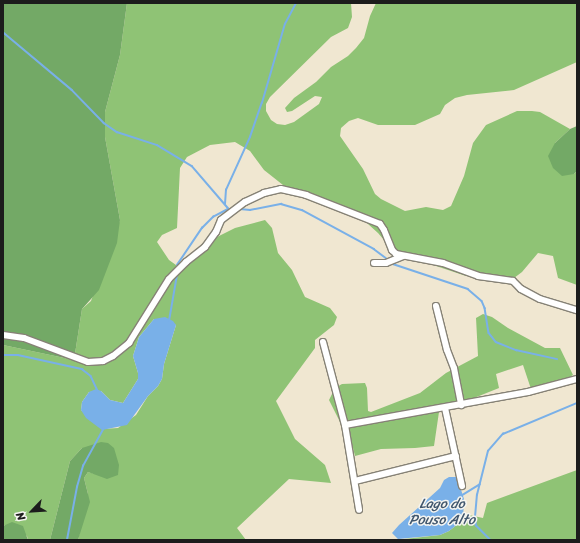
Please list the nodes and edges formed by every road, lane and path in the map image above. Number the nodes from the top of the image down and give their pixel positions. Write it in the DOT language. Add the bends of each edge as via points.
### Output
graph roads {
  1 [pos="404,256"];
  2 [pos="374,263"];
  3 [pos="436,306"];
  4 [pos="577,310"];
  5 [pos="3,335"];
  6 [pos="323,342"];
  7 [pos="577,379"];
  8 [pos="461,405"];
  9 [pos="445,408"];
  10 [pos="345,426"];
  11 [pos="456,456"];
  12 [pos="355,481"];
  13 [pos="462,486"];
  14 [pos="359,510"];
  1 -- 2 [label="street" via="386,263"];
  1 -- 4 [label="street" via="443,263 478,276 513,282 540,299"];
  1 -- 5 [label="street" via="392,250 380,224 306,195 281,189 270,191 245,202 221,220 216,232 205,246 169,279 129,343 113,356 88,362 24,338"];
  3 -- 8 [label="street" via="454,368"];
  6 -- 10 [label="street"];
  7 -- 8 [label="street"];
  8 -- 9 [label="street"];
  9 -- 10 [label="street"];
  9 -- 11 [label="street"];
  10 -- 12 [label="street"];
  11 -- 12 [label="street"];
  11 -- 13 [label="street"];
  12 -- 14 [label="street"];
}
